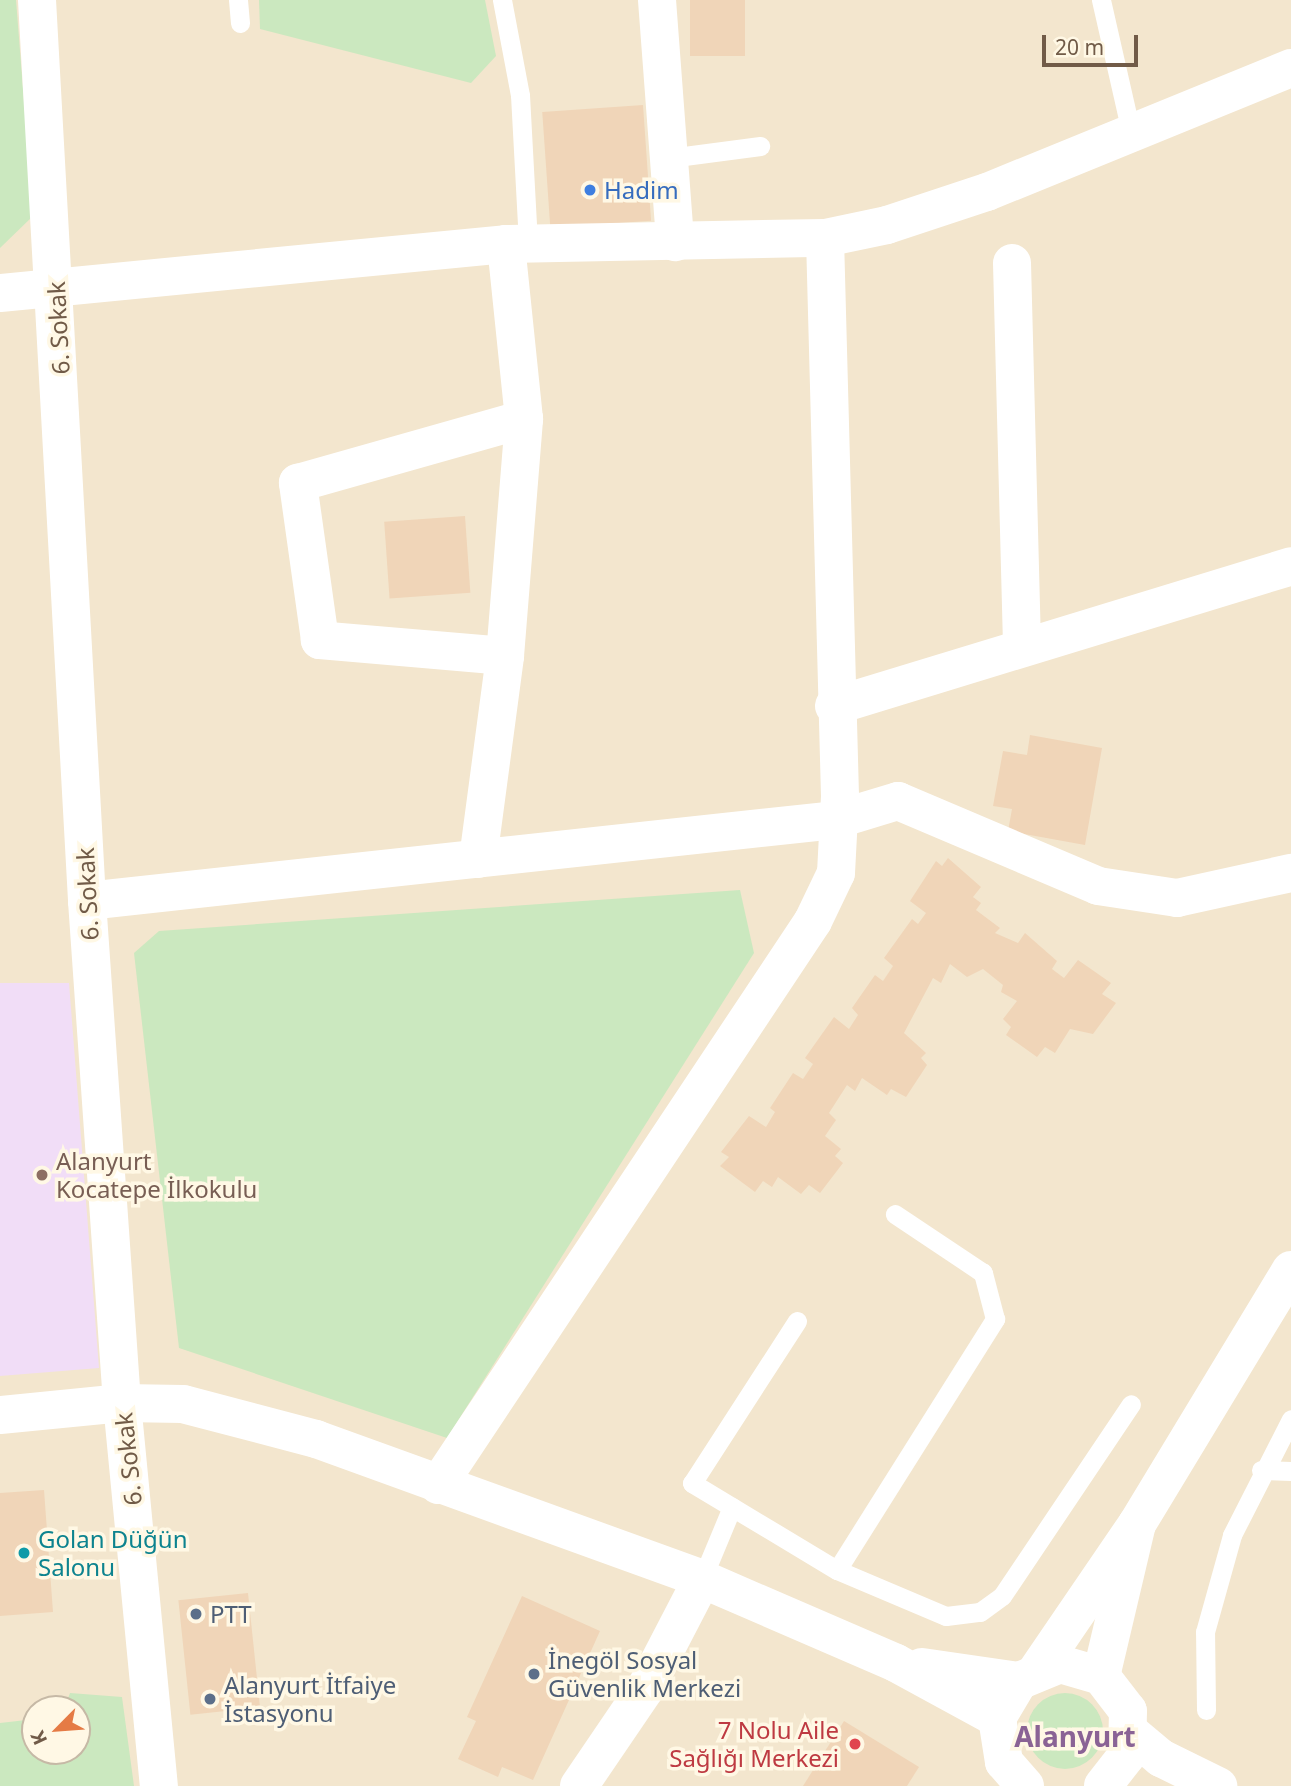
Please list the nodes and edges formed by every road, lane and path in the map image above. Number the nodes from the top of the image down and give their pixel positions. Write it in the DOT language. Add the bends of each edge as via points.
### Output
graph roads {
  1 [pos="37,0"];
  2 [pos="238,0"];
  3 [pos="502,0"];
  4 [pos="657,0"];
  5 [pos="1101,0"];
  6 [pos="240,23"];
  7 [pos="1291,68"];
  8 [pos="1132,136"];
  9 [pos="760,146"];
  10 [pos="669,158"];
  11 [pos="825,238"];
  12 [pos="675,242"];
  13 [pos="517,244"];
  14 [pos="1012,263"];
  15 [pos="56,290"];
  16 [pos="0,293"];
  17 [pos="524,419"];
  18 [pos="1291,566"];
  19 [pos="1023,646"];
  20 [pos="505,656"];
  21 [pos="834,706"];
  22 [pos="835,820"];
  23 [pos="478,859"];
  24 [pos="1291,873"];
  25 [pos="87,901"];
  26 [pos="895,1214"];
  27 [pos="1291,1270"];
  28 [pos="797,1321"];
  29 [pos="122,1403"];
  30 [pos="1131,1404"];
  31 [pos="0,1415"];
  32 [pos="1291,1419"];
  33 [pos="1261,1471"];
  34 [pos="1291,1471"];
  35 [pos="438,1485"];
  36 [pos="732,1507"];
  37 [pos="1137,1524"];
  38 [pos="837,1570"];
  39 [pos="702,1579"];
  40 [pos="896,1663"];
  41 [pos="1029,1675"];
  42 [pos="1101,1676"];
  43 [pos="1206,1710"];
  44 [pos="997,1730"];
  45 [pos="1131,1733"];
  46 [pos="159,1786"];
  47 [pos="579,1786"];
  48 [pos="989,1786"];
  49 [pos="1025,1786"];
  50 [pos="1103,1786"];
  51 [pos="1218,1786"];
  1 -- 15 [label="street, 6. Sokak"];
  2 -- 6 [label="lane"];
  3 -- 13 [label="lane" via="520,94"];
  4 -- 10 [label="street"];
  5 -- 8 [label="lane"];
  7 -- 8 [label="street"];
  8 -- 11 [label="street" via="887,225"];
  9 -- 10 [label="lane"];
  10 -- 12 [label="street"];
  11 -- 12 [label="street"];
  11 -- 21 [label="street"];
  12 -- 13 [label="street"];
  13 -- 15 [label="street"];
  13 -- 17 [label="street"];
  14 -- 19 [label="street"];
  15 -- 16 [label="street"];
  15 -- 25 [label="street, 6. Sokak"];
  17 -- 20 [label="street"];
  17 -- 20 [label="street" via="298,482 320,640"];
  18 -- 19 [label="street"];
  19 -- 21 [label="street"];
  20 -- 23 [label="street"];
  21 -- 22 [label="street" via="841,796"];
  22 -- 23 [label="street"];
  22 -- 24 [label="street" via="898,802 1098,886 1177,898"];
  22 -- 35 [label="street" via="836,873 813,921"];
  23 -- 25 [label="street"];
  25 -- 29 [label="street, 6. Sokak"];
  26 -- 38 [label="lane" via="983,1273 995,1319"];
  27 -- 37 [label="street"];
  28 -- 36 [label="lane" via="692,1483"];
  29 -- 31 [label="street"];
  29 -- 35 [label="street" via="184,1404 250,1421"];
  29 -- 46 [label="street, 6. Sokak"];
  30 -- 38 [label="lane" via="1002,1596 980,1612 964,1617 923,1611"];
  32 -- 33 [label="lane"];
  33 -- 34 [label="lane"];
  33 -- 43 [label="lane" via="1232,1535 1205,1632"];
  35 -- 39 [label="street"];
  36 -- 38 [label="lane"];
  36 -- 39 [label="lane"];
  37 -- 41 [label="street"];
  37 -- 42 [label="street"];
  39 -- 40 [label="street"];
  39 -- 47 [label="street" via="645,1689"];
  40 -- 41 [label="street"];
  40 -- 44 [label="street"];
  41 -- 42 [label="street" via="1060,1664"];
  41 -- 44 [label="street"];
  42 -- 45 [label="street" via="1128,1711"];
  44 -- 48 [label="street"];
  44 -- 49 [label="street" via="1003,1762"];
  45 -- 50 [label="street" via="1127,1755"];
  45 -- 51 [label="street" via="1161,1758"];
}
